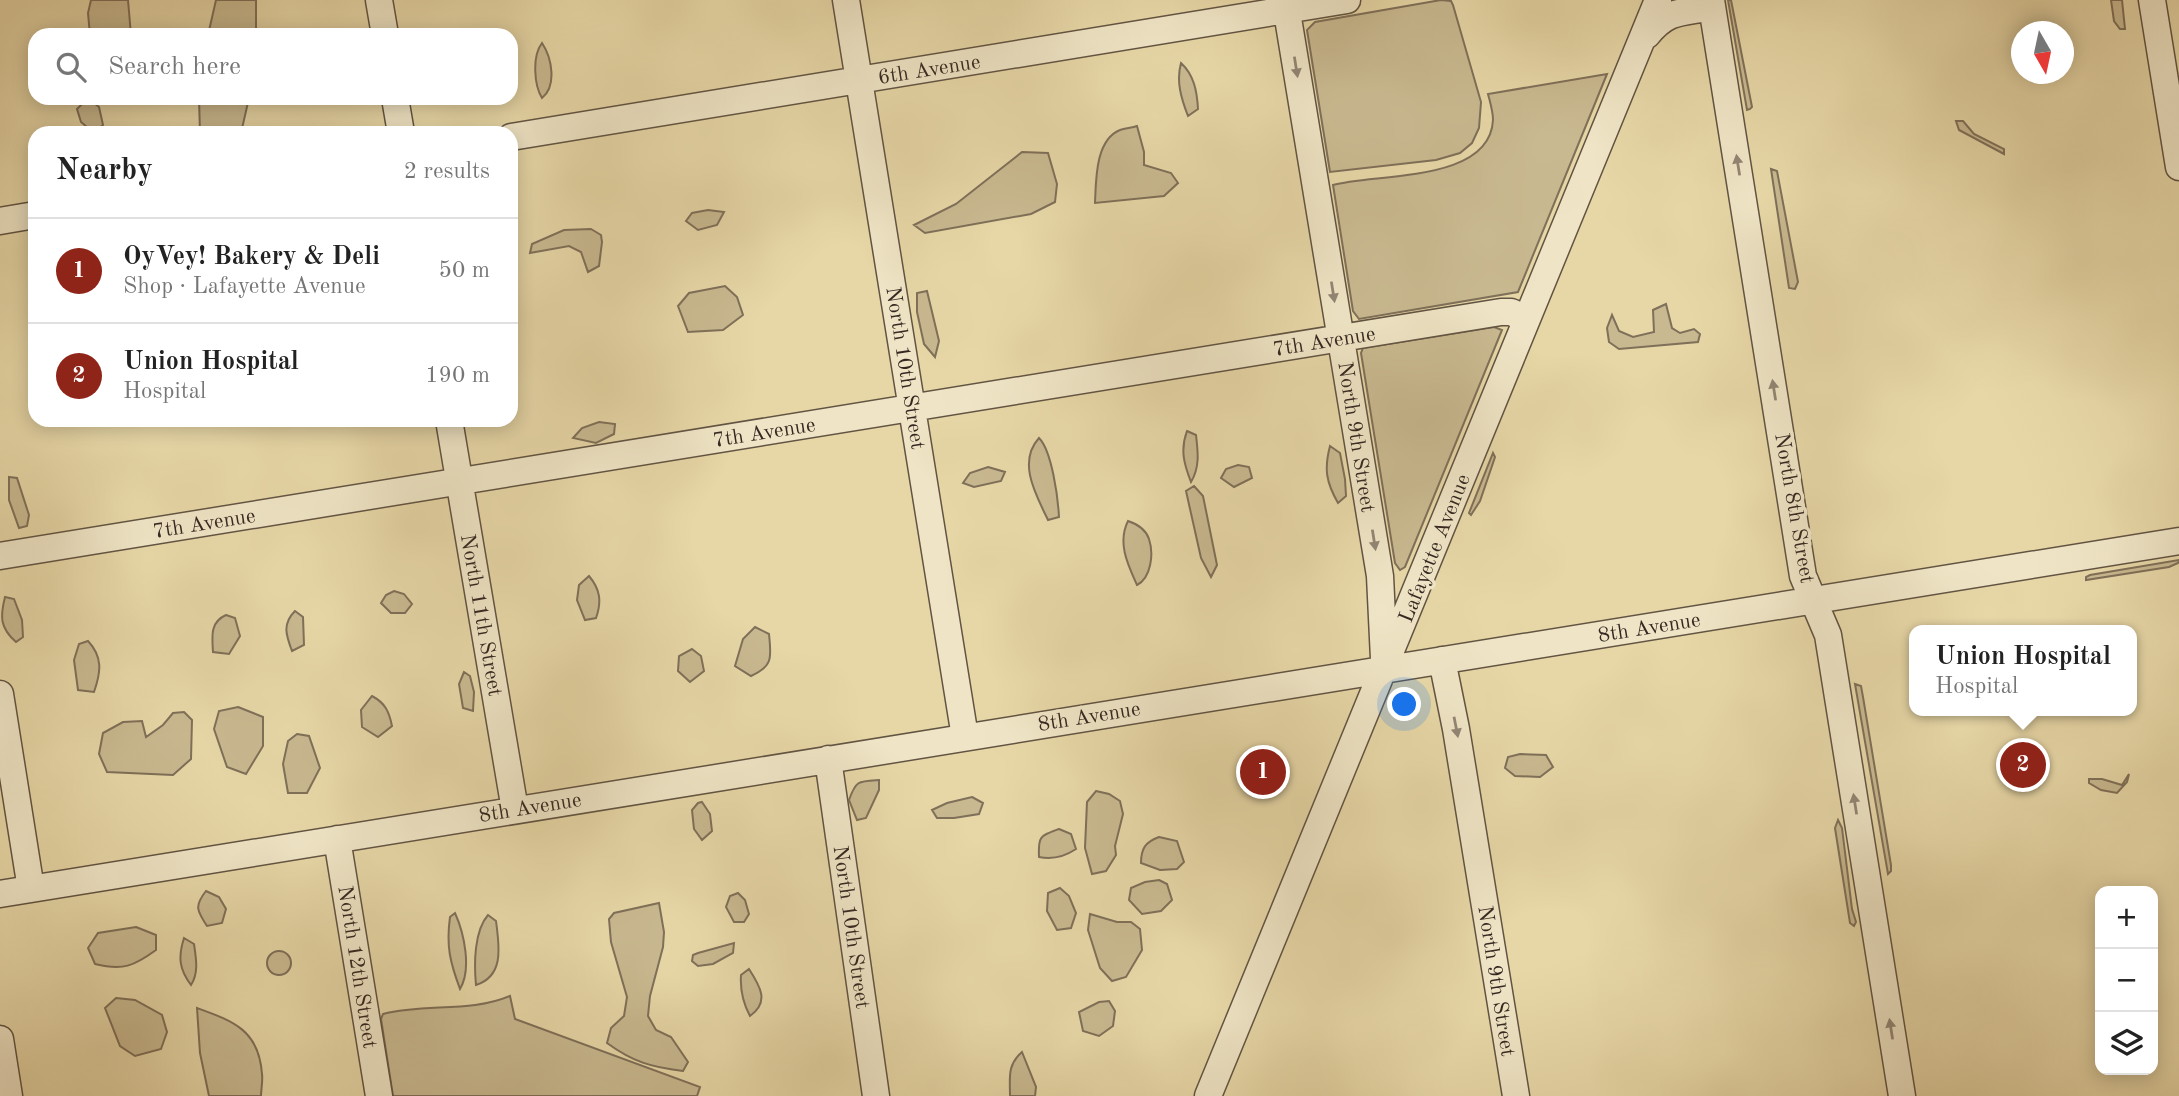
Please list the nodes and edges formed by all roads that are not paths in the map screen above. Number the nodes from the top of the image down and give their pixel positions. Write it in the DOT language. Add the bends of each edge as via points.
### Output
graph roads {
  1 [pos="379,0"];
  2 [pos="846,0"];
  3 [pos="1347,0"];
  4 [pos="1658,0"];
  5 [pos="2152,0"];
  6 [pos="1712,4"];
  7 [pos="1286,5"];
  8 [pos="384,28"];
  9 [pos="1640,45"];
  10 [pos="859,80"];
  11 [pos="396,105"];
  12 [pos="400,126"];
  13 [pos="518,136"];
  14 [pos="2179,167"];
  15 [pos="28,216"];
  16 [pos="0,221"];
  17 [pos="1527,319"];
  18 [pos="1341,338"];
  19 [pos="912,408"];
  20 [pos="450,427"];
  21 [pos="459,481"];
  22 [pos="2179,541"];
  23 [pos="0,556"];
  24 [pos="1813,600"];
  25 [pos="1442,660"];
  26 [pos="1385,669"];
  27 [pos="0,694"];
  28 [pos="965,737"];
  29 [pos="828,759"];
  30 [pos="515,810"];
  31 [pos="337,839"];
  32 [pos="31,889"];
  33 [pos="0,894"];
  34 [pos="0,1039"];
  35 [pos="9,1096"];
  36 [pos="379,1096"];
  37 [pos="876,1096"];
  38 [pos="1208,1096"];
  39 [pos="1516,1096"];
  40 [pos="1902,1096"];
  1 -- 8 [label="street"];
  2 -- 10 [label="street, North 10th Street"];
  3 -- 7 [label="street, 6th Avenue"];
  4 -- 9 [label="street, Lafayette Avenue"];
  5 -- 14 [label="street"];
  6 -- 9 [label="street" via="1669,15"];
  24 -- 6 [label="street, North 8th Street, one-way" via="1803,576"];
  7 -- 10 [label="street, 6th Avenue"];
  7 -- 18 [label="street, North 9th Street, one-way"];
  9 -- 17 [label="street, Lafayette Avenue"];
  10 -- 13 [label="street, 6th Avenue"];
  10 -- 19 [label="street, North 10th Street"];
  11 -- 12 [label="street"];
  15 -- 16 [label="street"];
  17 -- 18 [label="street, 7th Avenue" via="1501,312"];
  17 -- 26 [label="street, Lafayette Avenue"];
  18 -- 19 [label="street, 7th Avenue"];
  18 -- 26 [label="street, North 9th Street, one-way" via="1380,576"];
  19 -- 21 [label="street, 7th Avenue"];
  19 -- 28 [label="street, North 10th Street"];
  20 -- 21 [label="street, North 11th Street"];
  21 -- 23 [label="street, 7th Avenue"];
  21 -- 30 [label="street, North 11th Street"];
  22 -- 24 [label="street, 8th Avenue"];
  24 -- 25 [label="street, 8th Avenue"];
  40 -- 24 [label="street, North 8th Street, one-way" via="1828,635"];
  25 -- 26 [label="street, 8th Avenue"];
  25 -- 39 [label="street, North 9th Street, one-way"];
  26 -- 28 [label="street, 8th Avenue"];
  26 -- 38 [label="street, Lafayette Avenue"];
  27 -- 32 [label="street"];
  28 -- 29 [label="street, 8th Avenue"];
  29 -- 30 [label="street, 8th Avenue"];
  29 -- 37 [label="street, North 10th Street"];
  30 -- 31 [label="street, 8th Avenue"];
  31 -- 32 [label="street, 8th Avenue"];
  31 -- 36 [label="street, North 12th Street"];
  32 -- 33 [label="street, 8th Avenue"];
  34 -- 35 [label="street"];
}
